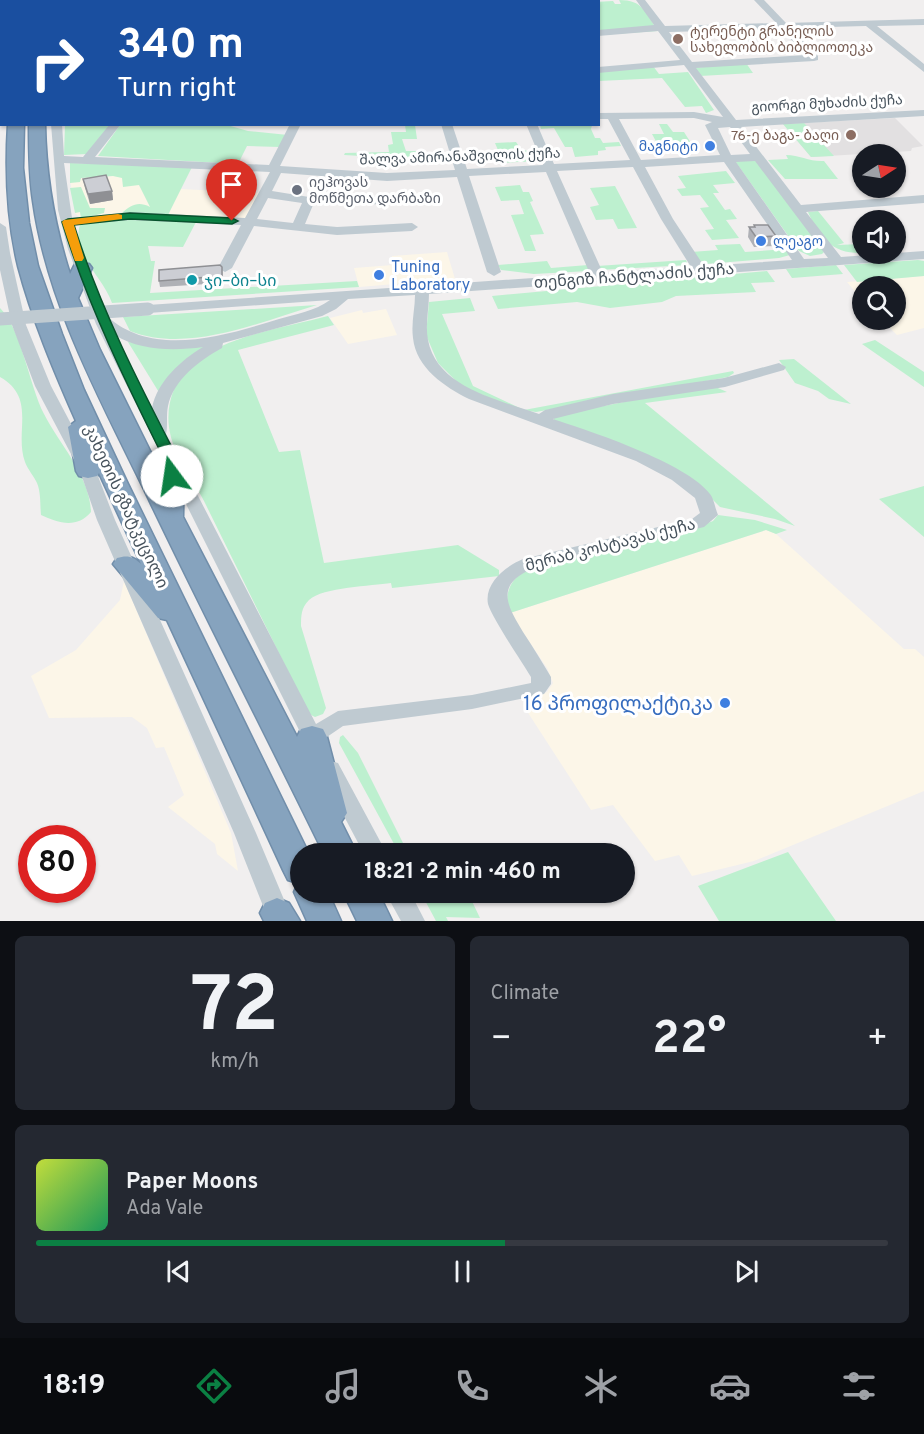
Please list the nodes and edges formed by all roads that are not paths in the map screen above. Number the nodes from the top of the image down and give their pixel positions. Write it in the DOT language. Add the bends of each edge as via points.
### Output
graph roads {
  1 [pos="640,0"];
  2 [pos="759,0"];
  3 [pos="866,22"];
  4 [pos="924,22"];
  5 [pos="782,25"];
  6 [pos="661,28"];
  7 [pos="600,33"];
  8 [pos="688,64"];
  9 [pos="924,69"];
  10 [pos="600,70"];
  11 [pos="924,113"];
  12 [pos="600,116"];
  13 [pos="612,117"];
  14 [pos="714,122"];
  15 [pos="16,126"];
  16 [pos="37,126"];
  17 [pos="57,126"];
  18 [pos="114,126"];
  19 [pos="295,126"];
  20 [pos="447,126"];
  21 [pos="532,126"];
  22 [pos="734,126"];
  23 [pos="756,157"];
  24 [pos="58,159"];
  25 [pos="87,159"];
  26 [pos="729,159"];
  27 [pos="636,163"];
  28 [pos="273,169"];
  29 [pos="549,169"];
  30 [pos="461,173"];
  31 [pos="266,194"];
  32 [pos="924,199"];
  33 [pos="393,200"];
  34 [pos="309,201"];
  35 [pos="796,209"];
  36 [pos="68,222"];
  37 [pos="251,222"];
  38 [pos="0,227"];
  39 [pos="297,227"];
  40 [pos="412,227"];
  41 [pos="924,255"];
  42 [pos="837,261"];
  43 [pos="801,264"];
  44 [pos="82,268"];
  45 [pos="225,268"];
  46 [pos="700,271"];
  47 [pos="494,272"];
  48 [pos="598,278"];
  49 [pos="532,283"];
  50 [pos="465,287"];
  51 [pos="422,291"];
  52 [pos="344,296"];
  53 [pos="68,299"];
  54 [pos="101,316"];
  55 [pos="0,319"];
  56 [pos="228,339"];
  57 [pos="779,367"];
  58 [pos="73,390"];
  59 [pos="539,420"];
  60 [pos="160,439"];
  61 [pos="172,461"];
  62 [pos="88,471"];
  63 [pos="171,518"];
  64 [pos="126,564"];
  65 [pos="188,634"];
  66 [pos="312,737"];
  67 [pos="335,843"];
  68 [pos="338,843"];
  69 [pos="370,843"];
  70 [pos="290,849"];
  71 [pos="316,903"];
  72 [pos="366,903"];
  73 [pos="403,903"];
  74 [pos="280,918"];
  75 [pos="324,921"];
  76 [pos="375,921"];
  77 [pos="413,921"];
  1 -- 6 [label="street, გიორგი მუხაძის ქუჩა"];
  2 -- 5 [label="street"];
  3 -- 4 [label="street"];
  3 -- 5 [label="street"];
  3 -- 9 [label="street"];
  5 -- 6 [label="street"];
  5 -- 8 [label="street" via="814,58"];
  6 -- 7 [label="street"];
  6 -- 8 [label="street, გიორგი მუხაძის ქუჩა"];
  8 -- 10 [label="street"];
  8 -- 14 [label="street, გიორგი მუხაძის ქუჩა"];
  11 -- 22 [label="street, გიორგი მუხაძის ქუჩა"];
  12 -- 13 [label="street"];
  13 -- 14 [label="street" via="687,114"];
  13 -- 27 [label="street"];
  14 -- 22 [label="street, გიორგი მუხაძის ქუჩა"];
  14 -- 22 [label="street, გიორგი მუხაძის ქუჩა" via="727,133"];
  14 -- 26 [label="street, გიორგი მუხაძის ქუჩა"];
  15 -- 58 [label="highway, კახეთის გზატკეცილი" via="14,168 28,266"];
  16 -- 53 [label="highway, კახეთის გზატკეცილი" via="45,222"];
  17 -- 24 [label="street"];
  18 -- 25 [label="street"];
  19 -- 28 [label="street"];
  20 -- 30 [label="street"];
  21 -- 29 [label="street"];
  22 -- 23 [label="street, გიორგი მუხაძის ქუჩა"];
  23 -- 26 [label="street, შალვა ამირანაშვილის ქუჩა"];
  23 -- 35 [label="street, გიორგი მუხაძის ქუჩა"];
  24 -- 25 [label="street, შალვა ამირანაშვილის ქუჩა"];
  24 -- 36 [label="street"];
  25 -- 28 [label="street, შალვა ამირანაშვილის ქუჩა"];
  26 -- 27 [label="street, შალვა ამირანაშვილის ქუჩა"];
  26 -- 43 [label="street, გიორგი მუხაძის ქუჩა"];
  27 -- 29 [label="street, შალვა ამირანაშვილის ქუჩა"];
  27 -- 46 [label="street"];
  28 -- 30 [label="street, შალვა ამირანაშვილის ქუჩა" via="376,177"];
  28 -- 31 [label="street" via="276,172"];
  29 -- 30 [label="street, შალვა ამირანაშვილის ქუჩა"];
  29 -- 48 [label="street"];
  30 -- 47 [label="street"];
  31 -- 34 [label="street"];
  31 -- 37 [label="street"];
  32 -- 35 [label="street"];
  33 -- 34 [label="street"];
  34 -- 39 [label="street"];
  35 -- 42 [label="street, გიორგი მუხაძის ქუჩა"];
  36 -- 37 [label="street" via="136,216"];
  36 -- 44 [label="street"];
  37 -- 39 [label="street"];
  37 -- 45 [label="street"];
  38 -- 62 [label="street, კახეთის გზატკეცილი" via="19,325 44,386"];
  39 -- 40 [label="street" via="348,231"];
  41 -- 42 [label="street, თენგიზ ჩანტლაძის ქუჩა"];
  42 -- 43 [label="street, თენგიზ ჩანტლაძის ქუჩა"];
  43 -- 46 [label="street, თენგიზ ჩანტლაძის ქუჩა"];
  44 -- 53 [label="highway"];
  44 -- 54 [label="street"];
  46 -- 48 [label="street, თენგიზ ჩანტლაძის ქუჩა"];
  47 -- 49 [label="street" via="522,276"];
  47 -- 50 [label="street" via="473,277"];
  48 -- 49 [label="street, თენგიზ ჩანტლაძის ქუჩა"];
  49 -- 50 [label="street, თენგიზ ჩანტლაძის ქუჩა"];
  50 -- 51 [label="street, თენგიზ ჩანტლაძის ქუჩა"];
  51 -- 52 [label="street, თენგიზ ჩანტლაძის ქუჩა"];
  51 -- 59 [label="street, მერაბ კოსტავას ქუჩა" via="421,343 442,377 487,402"];
  52 -- 55 [label="street, თენგიზ ჩანტლაძის ქუჩა, bridge"];
  52 -- 56 [label="street, თენგიზ ჩანტლაძის ქუჩა" via="326,309"];
  53 -- 63 [label="highway, კახეთის გზატკეცილი" via="101,378"];
  54 -- 56 [label="street, თენგიზ ჩანტლაძის ქუჩა" via="117,332 152,342 188,345"];
  54 -- 60 [label="street"];
  56 -- 60 [label="street, თენგიზ ჩანტლაძის ქუჩა" via="178,372 157,418"];
  57 -- 59 [label="street" via="725,382 613,399 551,413"];
  58 -- 62 [label="highway"];
  58 -- 65 [label="highway, კახეთის გზატკეცილი"];
  59 -- 66 [label="street, მერაბ კოსტავას ქუჩა" via="670,471 702,494 709,515 698,523 513,571 501,585 498,606 541,676 537,689 472,702 339,719"];
  60 -- 61 [label="street"];
  61 -- 63 [label="highway"];
  61 -- 66 [label="street"];
  62 -- 64 [label="street, კახეთის გზატკეცილი"];
  63 -- 67 [label="highway, კახეთის გზატკეცილი"];
  64 -- 65 [label="highway"];
  64 -- 74 [label="street, კახეთის გზატკეცილი"];
  65 -- 70 [label="highway, კახეთის გზატკეცილი"];
  66 -- 68 [label="highway"];
  66 -- 69 [label="street"];
  71 -- 75 [label="highway"];
  72 -- 76 [label="highway"];
  73 -- 77 [label="street"];
}
